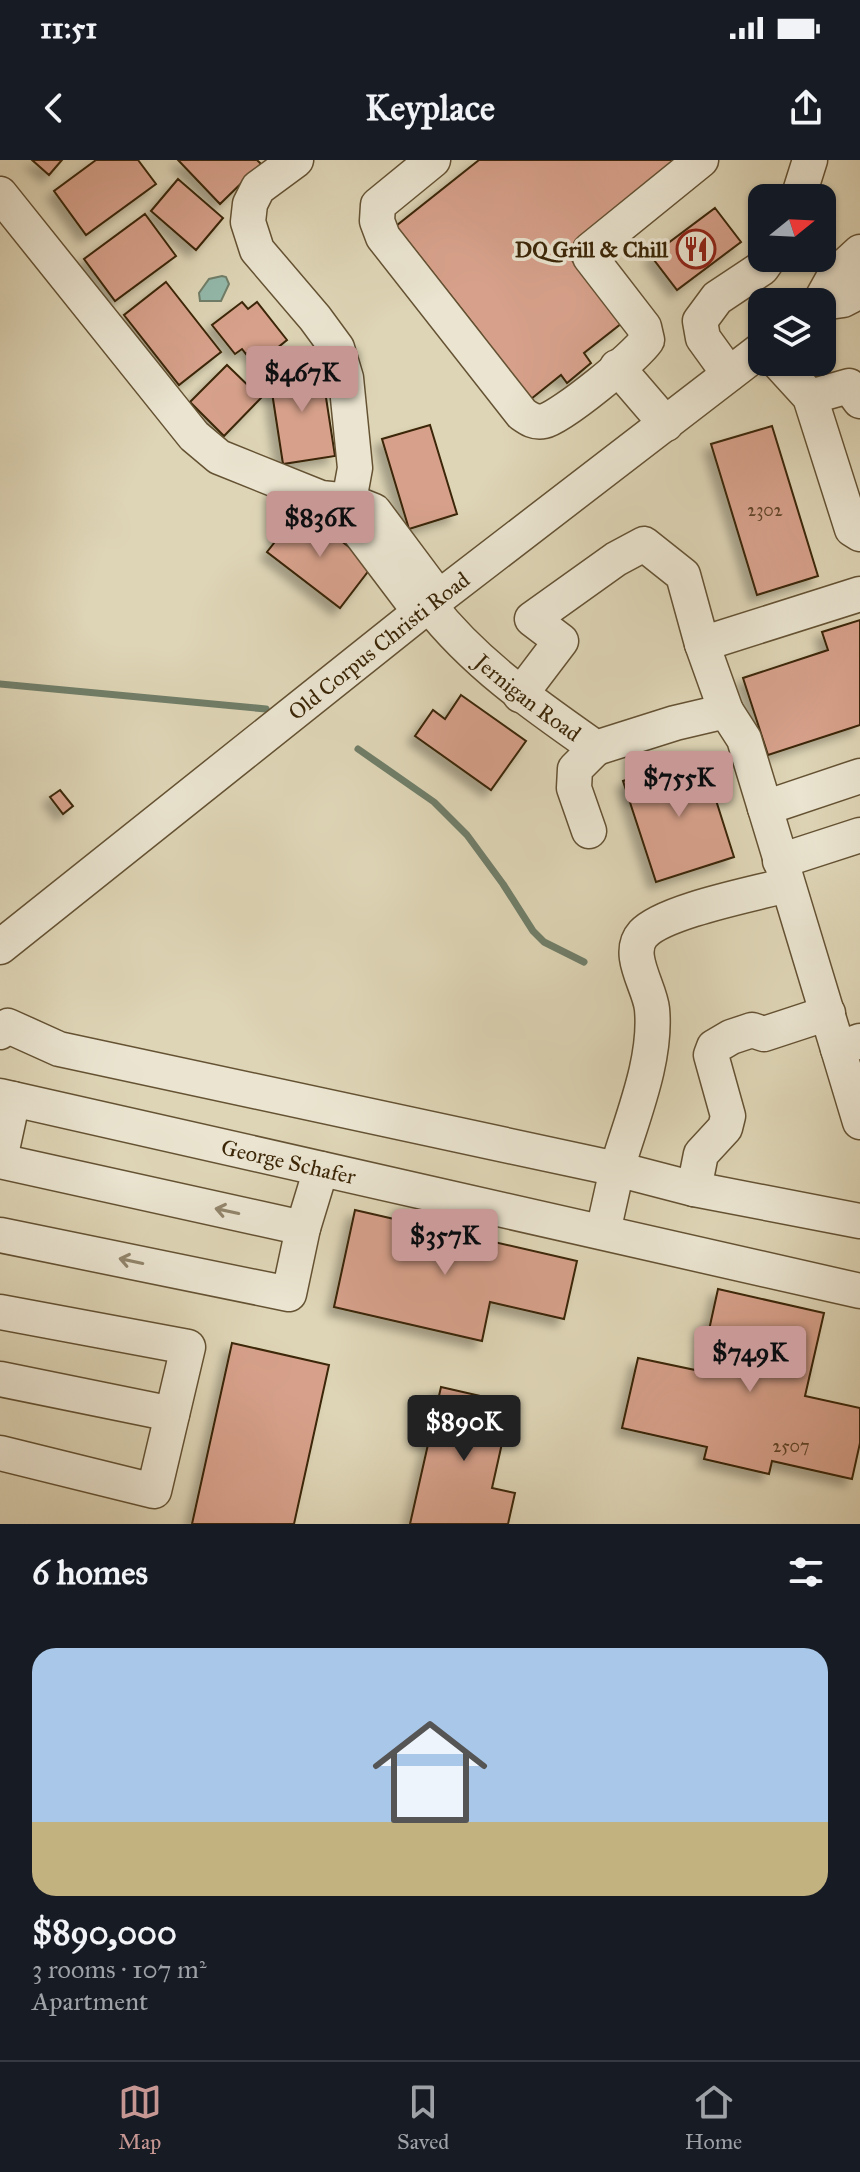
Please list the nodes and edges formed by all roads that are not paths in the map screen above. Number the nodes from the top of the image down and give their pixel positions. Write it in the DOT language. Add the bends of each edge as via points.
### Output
graph roads {
  1 [pos="296,160"];
  2 [pos="433,160"];
  3 [pos="701,160"];
  4 [pos="810,160"];
  5 [pos="802,184"];
  6 [pos="0,194"];
  7 [pos="860,252"];
  8 [pos="756,272"];
  9 [pos="828,288"];
  10 [pos="860,291"];
  11 [pos="836,301"];
  12 [pos="748,360"];
  13 [pos="617,367"];
  14 [pos="729,374"];
  15 [pos="791,376"];
  16 [pos="810,397"];
  17 [pos="860,401"];
  18 [pos="666,424"];
  19 [pos="349,501"];
  20 [pos="860,534"];
  21 [pos="860,594"];
  22 [pos="429,605"];
  23 [pos="702,644"];
  24 [pos="520,695"];
  25 [pos="726,711"];
  26 [pos="596,748"];
  27 [pos="860,776"];
  28 [pos="765,808"];
  29 [pos="589,831"];
  30 [pos="860,835"];
  31 [pos="784,873"];
  32 [pos="0,947"];
  33 [pos="828,1013"];
  34 [pos="4,1029"];
  35 [pos="849,1045"];
  36 [pos="6,1098"];
  37 [pos="860,1122"];
  38 [pos="0,1160"];
  39 [pos="321,1169"];
  40 [pos="617,1169"];
  41 [pos="694,1189"];
  42 [pos="860,1221"];
  43 [pos="303,1228"];
  44 [pos="603,1232"];
  45 [pos="0,1235"];
  46 [pos="860,1291"];
  47 [pos="0,1312"];
  48 [pos="0,1379"];
  49 [pos="172,1414"];
  50 [pos="0,1453"];
  1 -- 19 [label="street" via="258,188 248,222 257,250 337,348 346,378 355,468"];
  2 -- 13 [label="street" via="378,205 377,221 383,237 522,414 538,422 560,414"];
  3 -- 13 [label="street" via="590,250 646,333 644,345"];
  4 -- 5 [label="street"];
  6 -- 19 [label="street" via="194,436 219,457 321,498"];
  7 -- 9 [label="street"];
  8 -- 14 [label="street" via="717,298 700,321 703,338"];
  10 -- 11 [label="street"];
  12 -- 14 [label="street, Old Corpus Christi Road"];
  13 -- 18 [label="street"];
  14 -- 18 [label="street, Old Corpus Christi Road"];
  15 -- 16 [label="street"];
  16 -- 17 [label="street" via="849,386"];
  16 -- 20 [label="street" via="852,529"];
  18 -- 22 [label="street, Old Corpus Christi Road"];
  19 -- 22 [label="street, Jernigan Road" via="374,511"];
  21 -- 23 [label="street"];
  22 -- 24 [label="street, Jernigan Road"];
  22 -- 32 [label="street, Old Corpus Christi Road"];
  23 -- 24 [label="street" via="683,575 644,544 532,619 561,641"];
  23 -- 25 [label="street"];
  24 -- 26 [label="street, Jernigan Road"];
  25 -- 26 [label="street, Jernigan Road"];
  25 -- 28 [label="street" via="744,739"];
  26 -- 29 [label="street" via="575,769 574,788"];
  27 -- 28 [label="street"];
  28 -- 31 [label="street"];
  30 -- 31 [label="street"];
  31 -- 33 [label="street"];
  31 -- 40 [label="street" via="660,920 641,935 636,954 652,1006 653,1046"];
  33 -- 35 [label="street"];
  33 -- 41 [label="street" via="764,1034 752,1030 714,1047 711,1055 728,1116 725,1128 701,1154"];
  34 -- 40 [label="street" via="59,1049"];
  35 -- 37 [label="street"];
  36 -- 38 [label="street"];
  36 -- 39 [label="street, George Schafer"];
  43 -- 38 [label="street, one-way"];
  39 -- 43 [label="street"];
  39 -- 44 [label="street, George Schafer"];
  40 -- 41 [label="street"];
  40 -- 44 [label="street"];
  41 -- 42 [label="street"];
  43 -- 45 [label="street, one-way" via="289,1294"];
  44 -- 46 [label="street, George Schafer"];
  47 -- 49 [label="street" via="188,1347"];
  48 -- 49 [label="street"];
  49 -- 50 [label="street" via="154,1491"];
}
